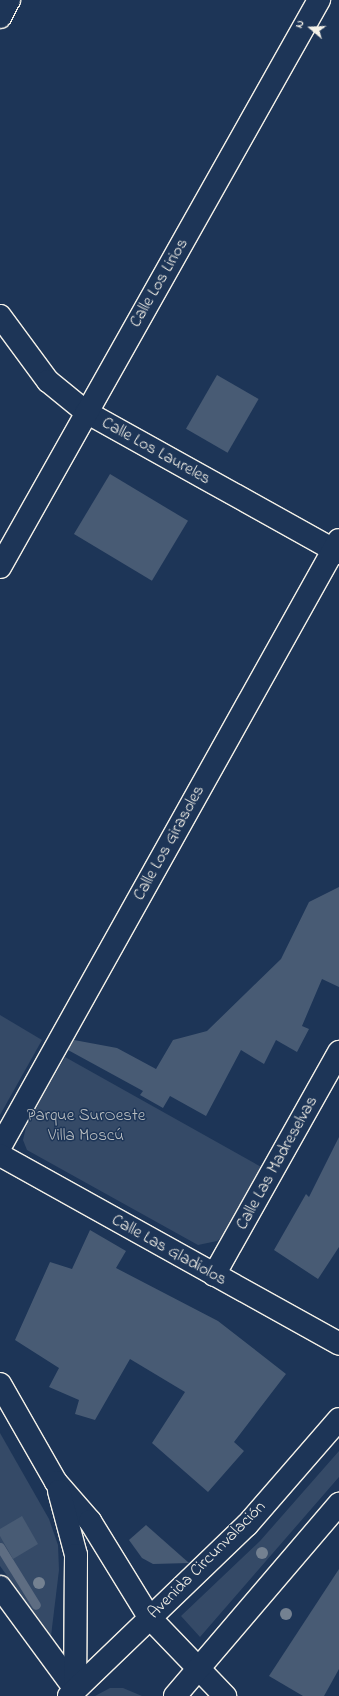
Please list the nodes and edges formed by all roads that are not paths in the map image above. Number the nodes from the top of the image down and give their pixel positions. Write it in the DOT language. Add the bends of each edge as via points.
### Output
graph roads {
  1 [pos="9,0"];
  2 [pos="319,0"];
  3 [pos="0,17"];
  4 [pos="0,316"];
  5 [pos="86,412"];
  6 [pos="337,547"];
  7 [pos="0,567"];
  8 [pos="339,1052"];
  9 [pos="0,1147"];
  10 [pos="0,1155"];
  11 [pos="214,1275"];
  12 [pos="339,1344"];
  13 [pos="0,1384"];
  14 [pos="339,1419"];
  15 [pos="56,1482"];
  16 [pos="339,1504"];
  17 [pos="0,1587"];
  18 [pos="149,1617"];
  19 [pos="197,1670"];
  20 [pos="72,1693"];
  21 [pos="175,1696"];
  22 [pos="224,1696"];
  1 -- 3 [label="main road"];
  2 -- 5 [label="main road, Calle Los Lirios"];
  4 -- 5 [label="main road, Calle Los Laureles" via="48,381"];
  5 -- 6 [label="main road, Calle Los Laureles"];
  5 -- 7 [label="main road, Calle Los Lirios"];
  6 -- 9 [label="main road, Calle Los Girasoles"];
  8 -- 11 [label="main road, Calle Las Madreselvas"];
  10 -- 11 [label="main road, Calle Las Gladiolos"];
  11 -- 12 [label="main road, Calle Las Gladiolos"];
  13 -- 15 [label="main road"];
  14 -- 18 [label="main road, Avenida Circunvalación" via="247,1525"];
  15 -- 18 [label="main road" via="90,1521"];
  15 -- 20 [label="main road" via="76,1555"];
  16 -- 19 [label="main road"];
  17 -- 20 [label="main road"];
  18 -- 19 [label="main road"];
  18 -- 20 [label="main road, Avenida Circunvalación"];
  19 -- 21 [label="main road"];
  19 -- 22 [label="main road"];
}
